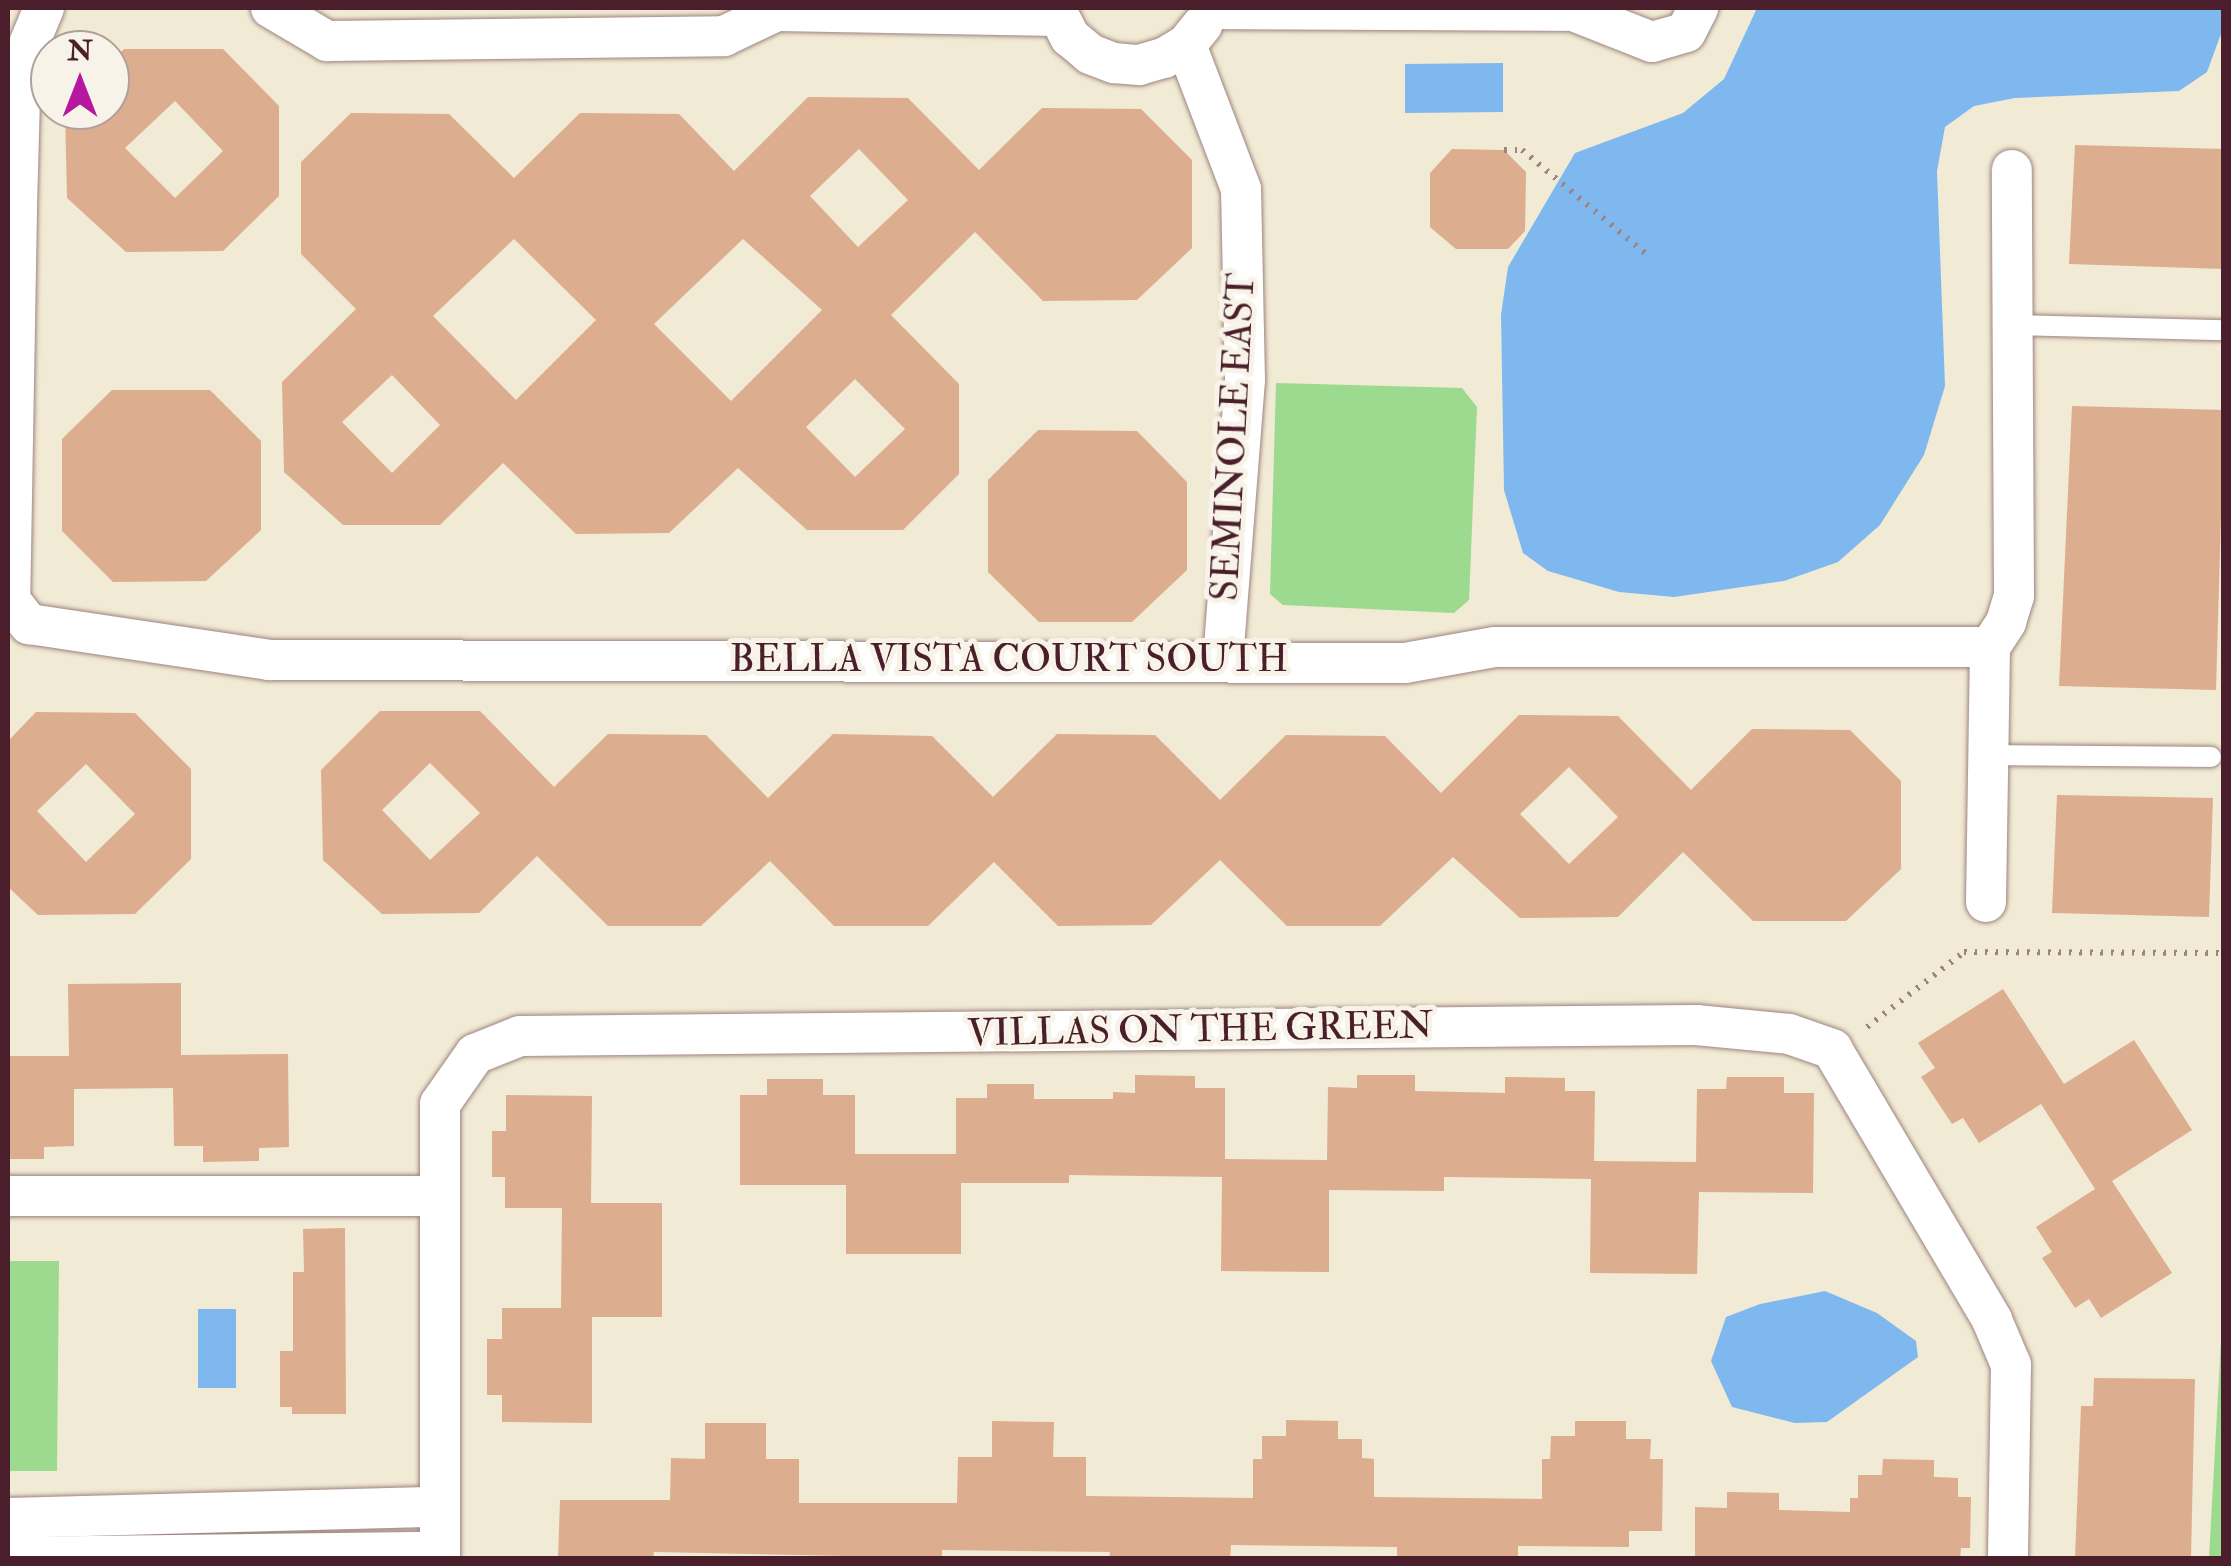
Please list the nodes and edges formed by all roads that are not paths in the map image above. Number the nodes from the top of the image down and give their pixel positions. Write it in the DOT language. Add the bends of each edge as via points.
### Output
graph roads {
  1 [pos="44,8"];
  2 [pos="271,8"];
  3 [pos="1210,8"];
  4 [pos="1698,8"];
  5 [pos="1448,9"];
  6 [pos="1056,12"];
  7 [pos="524,23"];
  8 [pos="1186,45"];
  9 [pos="2012,170"];
  10 [pos="2012,325"];
  11 [pos="2224,330"];
  12 [pos="1990,647"];
  13 [pos="1223,659"];
  14 [pos="1988,755"];
  15 [pos="2211,757"];
  16 [pos="1986,902"];
  17 [pos="8,1196"];
  18 [pos="437,1196"];
  19 [pos="436,1507"];
  20 [pos="8,1518"];
  21 [pos="438,1555"];
  22 [pos="8,1557"];
  23 [pos="2008,1558"];
  1 -- 13 [label="street, BELLA VISTA COURT SOUTH" via="21,63 17,210 10,600 28,624 269,660"];
  2 -- 7 [label="street" via="328,41"];
  3 -- 5 [label="street"];
  3 -- 8 [label="street"];
  4 -- 5 [label="street" via="1686,32 1652,42 1573,11"];
  6 -- 7 [label="street" via="777,11 724,36"];
  6 -- 8 [label="street" via="1080,45 1114,63 1139,65"];
  8 -- 13 [label="street, SEMINOLE EAST" via="1241,188 1244,380"];
  9 -- 10 [label="street"];
  10 -- 11 [label="lane"];
  10 -- 12 [label="street" via="2014,596"];
  12 -- 13 [label="street, BELLA VISTA COURT SOUTH" via="1495,646 1405,662"];
  12 -- 14 [label="street"];
  14 -- 15 [label="lane"];
  14 -- 16 [label="street"];
  17 -- 18 [label="street"];
  18 -- 19 [label="street, VILLAS ON THE GREEN"];
  18 -- 23 [label="street, VILLAS ON THE GREEN" via="440,1104 475,1054 520,1036 1696,1025 1789,1034 1834,1052 1992,1320 2011,1365"];
  19 -- 20 [label="street"];
  19 -- 21 [label="street, VILLAS ON THE GREEN"];
  21 -- 22 [label="street, VILLAS ON THE GREEN"];
}
